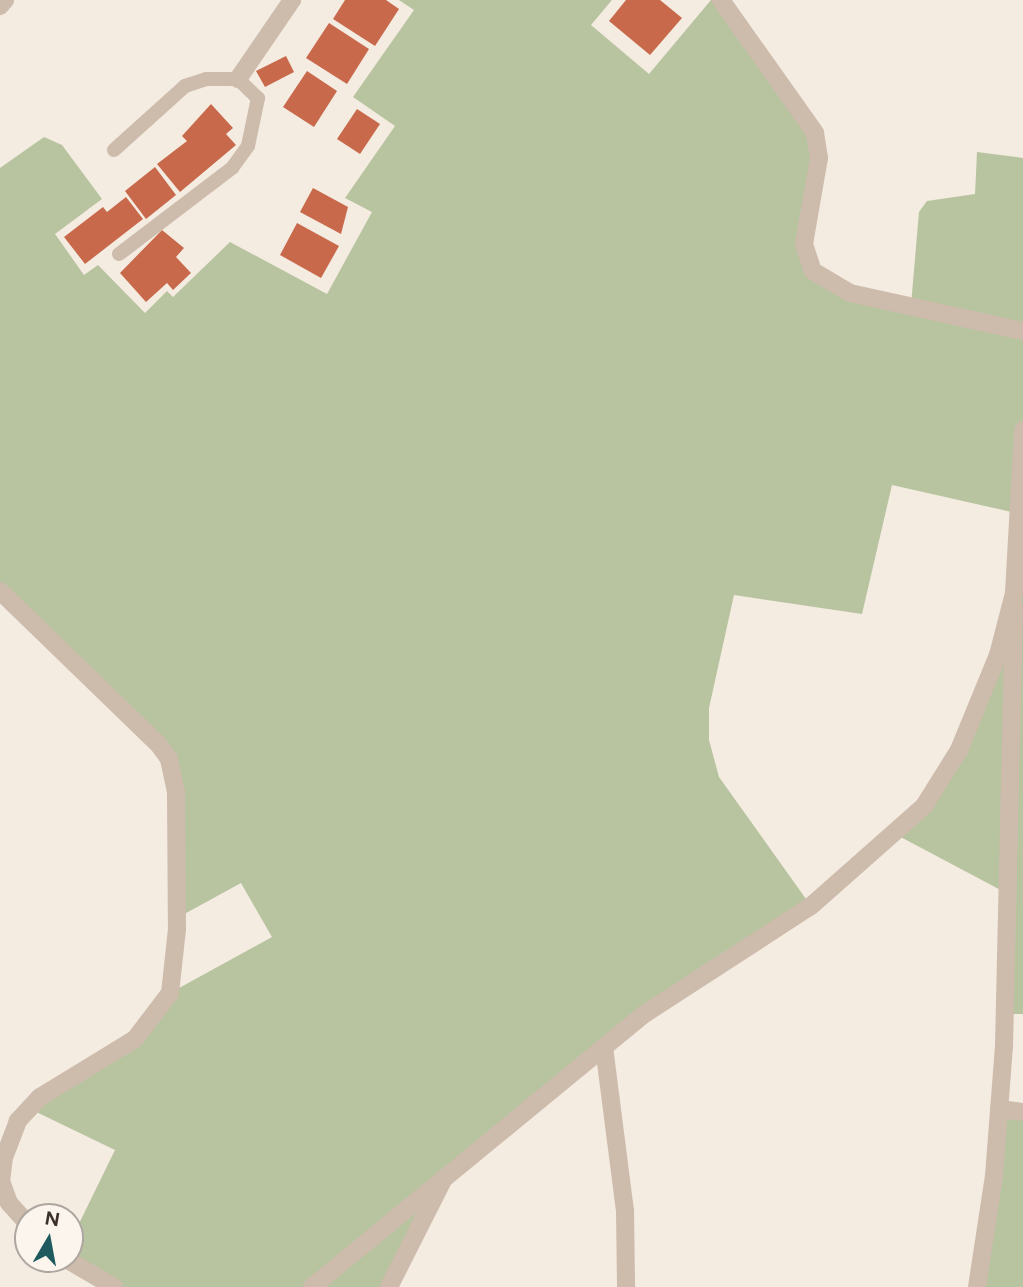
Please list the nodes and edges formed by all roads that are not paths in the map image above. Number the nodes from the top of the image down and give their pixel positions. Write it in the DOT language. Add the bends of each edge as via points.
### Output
graph roads {
  1 [pos="5,0"];
  2 [pos="292,0"];
  3 [pos="721,0"];
  4 [pos="0,6"];
  5 [pos="238,79"];
  6 [pos="114,150"];
  7 [pos="119,254"];
  8 [pos="1023,331"];
  9 [pos="1023,430"];
  10 [pos="0,591"];
  11 [pos="1014,593"];
  12 [pos="1017,853"];
  13 [pos="604,1046"];
  14 [pos="999,1109"];
  15 [pos="1023,1112"];
  16 [pos="444,1178"];
  17 [pos="1,1180"];
  18 [pos="14,1209"];
  19 [pos="84,1270"];
  20 [pos="114,1287"];
  21 [pos="312,1287"];
  22 [pos="389,1287"];
  23 [pos="626,1287"];
  24 [pos="977,1287"];
  1 -- 4 [label="street"];
  2 -- 5 [label="street"];
  3 -- 8 [label="street" via="815,133 819,158 804,244 813,271 850,293"];
  5 -- 6 [label="lane" via="206,79 185,86"];
  5 -- 7 [label="lane" via="256,92 259,106 242,156 216,182"];
  9 -- 11 [label="street"];
  10 -- 17 [label="street" via="169,759 176,793 177,904 175,969 165,1004 135,1039 28,1108 10,1140"];
  11 -- 12 [label="street"];
  11 -- 13 [label="street" via="980,706 924,806 811,906 690,983"];
  12 -- 14 [label="street"];
  13 -- 16 [label="street"];
  13 -- 23 [label="street" via="625,1210"];
  14 -- 15 [label="street"];
  14 -- 24 [label="street"];
  16 -- 21 [label="street"];
  16 -- 22 [label="street"];
  17 -- 18 [label="street"];
  19 -- 20 [label="street"];
}
